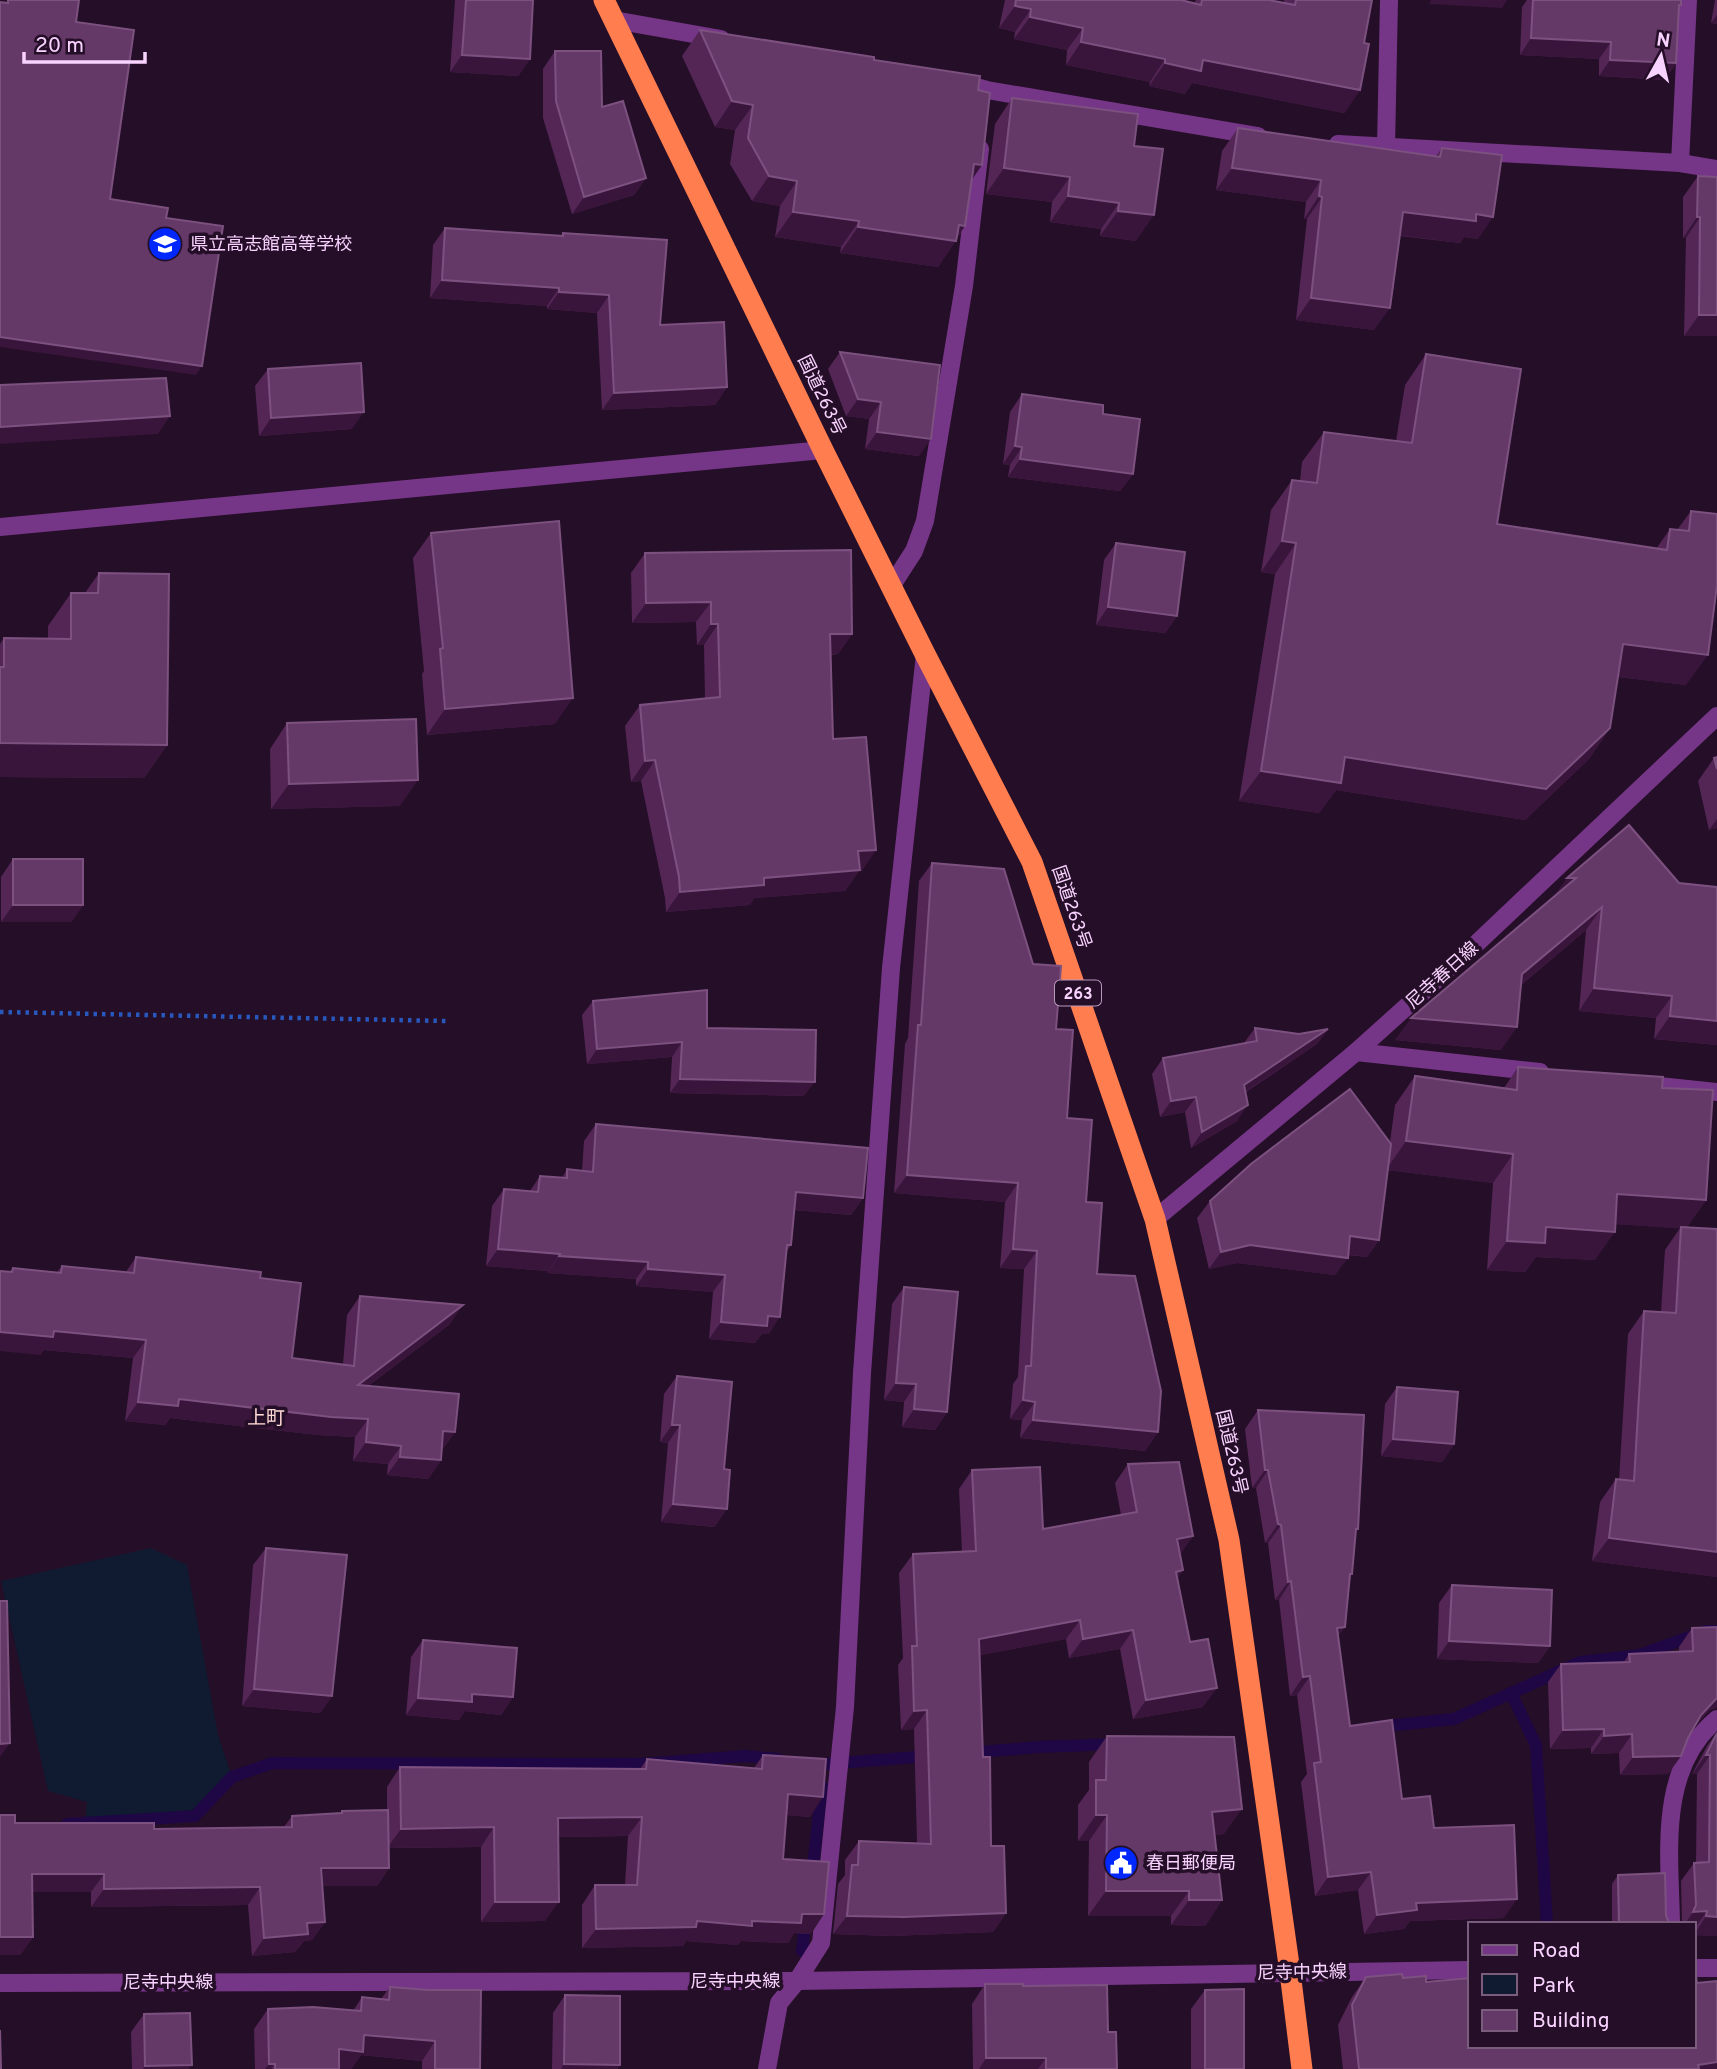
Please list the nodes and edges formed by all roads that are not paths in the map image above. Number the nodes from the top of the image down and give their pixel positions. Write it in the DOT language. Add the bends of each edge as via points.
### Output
graph roads {
  1 [pos="604,0"];
  2 [pos="1389,0"];
  3 [pos="1688,0"];
  4 [pos="614,20"];
  5 [pos="734,42"];
  6 [pos="939,77"];
  7 [pos="982,130"];
  8 [pos="1279,139"];
  9 [pos="1317,143"];
  10 [pos="1386,147"];
  11 [pos="1680,163"];
  12 [pos="1717,169"];
  13 [pos="823,450"];
  14 [pos="0,527"];
  15 [pos="892,585"];
  16 [pos="925,654"];
  17 [pos="1717,716"];
  18 [pos="1356,1052"];
  19 [pos="1551,1074"];
  20 [pos="1620,1081"];
  21 [pos="1717,1092"];
  22 [pos="1155,1219"];
  23 [pos="1717,1719"];
  24 [pos="1671,1922"];
  25 [pos="1696,1968"];
  26 [pos="1717,1968"];
  27 [pos="1468,1970"];
  28 [pos="1290,1972"];
  29 [pos="797,1981"];
  30 [pos="0,1983"];
  31 [pos="767,2069"];
  32 [pos="1302,2069"];
  1 -- 4 [label="highway, 国道263号 / 263"];
  2 -- 10 [label="street"];
  3 -- 11 [label="street"];
  4 -- 5 [label="street"];
  4 -- 13 [label="highway, 国道263号 / 263"];
  6 -- 8 [label="street" via="986,97"];
  7 -- 15 [label="street" via="964,286 925,521 914,551"];
  9 -- 10 [label="street"];
  10 -- 11 [label="street"];
  11 -- 12 [label="street"];
  13 -- 14 [label="street"];
  13 -- 15 [label="highway, 国道263号 / 263"];
  15 -- 16 [label="highway, 国道263号 / 263"];
  16 -- 22 [label="highway, 国道263号 / 263" via="1032,862"];
  16 -- 29 [label="street" via="891,968 841,1749 821,1943"];
  17 -- 18 [label="street, 尼寺春日線"];
  18 -- 19 [label="street"];
  18 -- 22 [label="street, 尼寺春日線"];
  20 -- 21 [label="street"];
  22 -- 28 [label="highway, 国道263号 / 263" via="1228,1540"];
  23 -- 24 [label="street" via="1681,1764 1669,1822"];
  25 -- 26 [label="street"];
  27 -- 28 [label="street, 尼寺中央線"];
  28 -- 29 [label="street, 尼寺中央線"];
  28 -- 32 [label="highway, 国道263号 / 263"];
  29 -- 30 [label="street, 尼寺中央線"];
  29 -- 31 [label="street" via="779,2003"];
}
